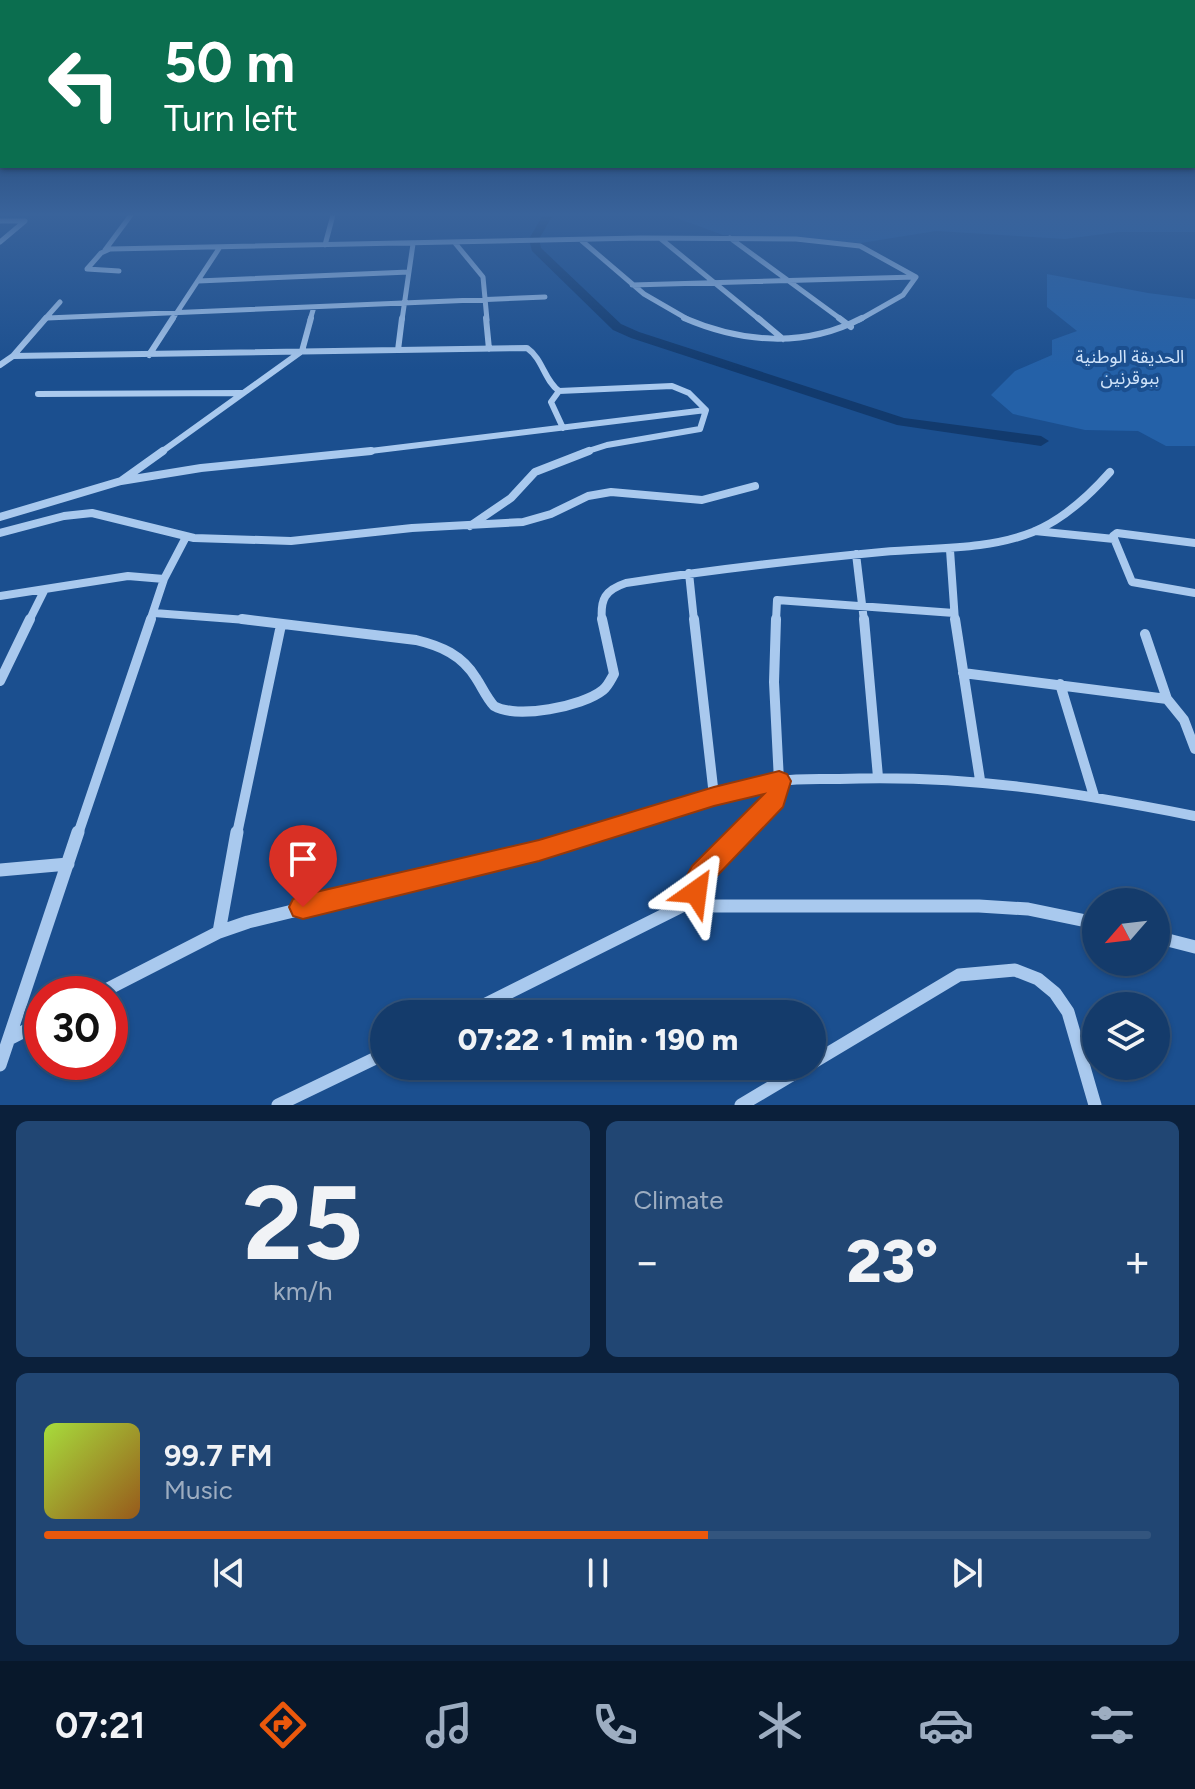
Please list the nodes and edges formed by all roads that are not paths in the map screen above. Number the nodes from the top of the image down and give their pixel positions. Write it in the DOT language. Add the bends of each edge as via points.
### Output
graph roads {
  1 [pos="89,267"];
  2 [pos="207,267"];
  3 [pos="410,267"];
  4 [pos="474,267"];
  5 [pos="611,267"];
  6 [pos="696,267"];
  7 [pos="767,267"];
  8 [pos="896,267"];
  9 [pos="119,271"];
  10 [pos="409,272"];
  11 [pos="916,277"];
  12 [pos="784,280"];
  13 [pos="198,281"];
  14 [pos="714,281"];
  15 [pos="632,285"];
  16 [pos="545,297"];
  17 [pos="487,300"];
  18 [pos="60,302"];
  19 [pos="404,303"];
  20 [pos="314,307"];
  21 [pos="178,313"];
  22 [pos="47,318"];
  23 [pos="851,327"];
  24 [pos="784,340"];
  25 [pos="489,349"];
  26 [pos="398,350"];
  27 [pos="302,351"];
  28 [pos="149,355"];
  29 [pos="13,356"];
  30 [pos="0,365"];
  31 [pos="559,391"];
  32 [pos="243,393"];
  33 [pos="38,394"];
  34 [pos="706,410"];
  35 [pos="563,428"];
  36 [pos="1110,472"];
  37 [pos="121,481"];
  38 [pos="755,486"];
  39 [pos="0,517"];
  40 [pos="470,526"];
  41 [pos="1034,531"];
  42 [pos="0,533"];
  43 [pos="186,537"];
  44 [pos="1114,539"];
  45 [pos="1195,543"];
  46 [pos="950,550"];
  47 [pos="856,554"];
  48 [pos="689,573"];
  49 [pos="164,579"];
  50 [pos="44,591"];
  51 [pos="1195,593"];
  52 [pos="0,596"];
  53 [pos="863,604"];
  54 [pos="154,613"];
  55 [pos="954,613"];
  56 [pos="281,625"];
  57 [pos="1145,634"];
  58 [pos="963,673"];
  59 [pos="0,681"];
  60 [pos="1060,684"];
  61 [pos="1167,699"];
  62 [pos="1189,720"];
  63 [pos="1195,749"];
  64 [pos="878,777"];
  65 [pos="980,780"];
  66 [pos="779,781"];
  67 [pos="714,796"];
  68 [pos="1094,796"];
  69 [pos="1195,816"];
  70 [pos="68,864"];
  71 [pos="0,870"];
  72 [pos="700,897"];
  73 [pos="1082,920"];
  74 [pos="219,932"];
  75 [pos="1170,941"];
  76 [pos="1195,947"];
  77 [pos="128,979"];
  78 [pos="494,1000"];
  79 [pos="24,1031"];
  80 [pos="9,1039"];
  81 [pos="826,1054"];
  82 [pos="370,1061"];
  83 [pos="0,1065"];
  84 [pos="785,1080"];
  85 [pos="278,1105"];
  86 [pos="745,1105"];
  87 [pos="1095,1105"];
  1 -- 9 [label="street"];
  2 -- 13 [label="street"];
  3 -- 10 [label="street"];
  4 -- 17 [label="street" via="483,277"];
  5 -- 15 [label="street"];
  6 -- 14 [label="street"];
  7 -- 12 [label="street"];
  8 -- 11 [label="street"];
  10 -- 13 [label="street"];
  10 -- 19 [label="street"];
  11 -- 12 [label="street"];
  11 -- 23 [label="street" via="899,297"];
  12 -- 14 [label="street"];
  12 -- 23 [label="street"];
  13 -- 21 [label="street"];
  14 -- 15 [label="street"];
  14 -- 24 [label="street"];
  15 -- 24 [label="street" via="687,320 750,339"];
  16 -- 17 [label="street"];
  17 -- 19 [label="street"];
  17 -- 25 [label="street"];
  18 -- 22 [label="street"];
  19 -- 20 [label="street"];
  19 -- 26 [label="street"];
  20 -- 21 [label="street"];
  20 -- 27 [label="street"];
  21 -- 22 [label="street"];
  21 -- 28 [label="street"];
  22 -- 29 [label="street"];
  23 -- 24 [label="street"];
  25 -- 26 [label="street"];
  25 -- 31 [label="street" via="532,349 548,382"];
  26 -- 27 [label="street"];
  27 -- 28 [label="street"];
  27 -- 32 [label="street"];
  28 -- 29 [label="street"];
  29 -- 30 [label="street"];
  31 -- 34 [label="street" via="672,386 689,393"];
  31 -- 35 [label="street" via="551,402"];
  32 -- 33 [label="street"];
  32 -- 37 [label="street"];
  34 -- 35 [label="street"];
  34 -- 40 [label="street" via="700,429 607,445 544,467"];
  35 -- 37 [label="street"];
  36 -- 41 [label="street" via="1078,506"];
  37 -- 39 [label="street"];
  38 -- 40 [label="street" via="702,500 599,494 535,519"];
  40 -- 43 [label="street" via="291,541"];
  41 -- 44 [label="street"];
  41 -- 46 [label="street"];
  42 -- 43 [label="street" via="92,513"];
  43 -- 49 [label="street"];
  44 -- 45 [label="street" via="1117,533"];
  44 -- 51 [label="street" via="1132,582"];
  46 -- 47 [label="street"];
  46 -- 55 [label="street"];
  47 -- 48 [label="street"];
  47 -- 53 [label="street"];
  48 -- 56 [label="street" via="608,590 601,616 614,674 606,688 591,698 514,714 489,700 471,668 445,647"];
  48 -- 67 [label="street"];
  49 -- 50 [label="street" via="128,576"];
  49 -- 54 [label="street"];
  50 -- 52 [label="street"];
  50 -- 59 [label="street"];
  53 -- 55 [label="street"];
  53 -- 64 [label="street"];
  53 -- 66 [label="street" via="776,602"];
  54 -- 56 [label="street"];
  54 -- 70 [label="street"];
  55 -- 58 [label="street"];
  56 -- 74 [label="street"];
  57 -- 61 [label="street"];
  58 -- 60 [label="street"];
  58 -- 65 [label="street"];
  60 -- 61 [label="street"];
  60 -- 68 [label="street"];
  61 -- 62 [label="street"];
  62 -- 63 [label="street"];
  64 -- 65 [label="street"];
  64 -- 66 [label="street"];
  65 -- 68 [label="street"];
  66 -- 67 [label="street"];
  66 -- 72 [label="street" via="775,800 701,874 695,885"];
  67 -- 74 [label="street" via="539,851"];
  68 -- 69 [label="street"];
  70 -- 71 [label="street"];
  70 -- 80 [label="street"];
  72 -- 73 [label="street" via="716,907 1016,908"];
  72 -- 78 [label="street"];
  74 -- 77 [label="street"];
  75 -- 76 [label="street"];
  79 -- 80 [label="street"];
  80 -- 83 [label="street"];
  81 -- 87 [label="street" via="959,975 1015,970 1038,979 1068,1012"];
  82 -- 85 [label="street"];
  84 -- 86 [label="street"];
}
